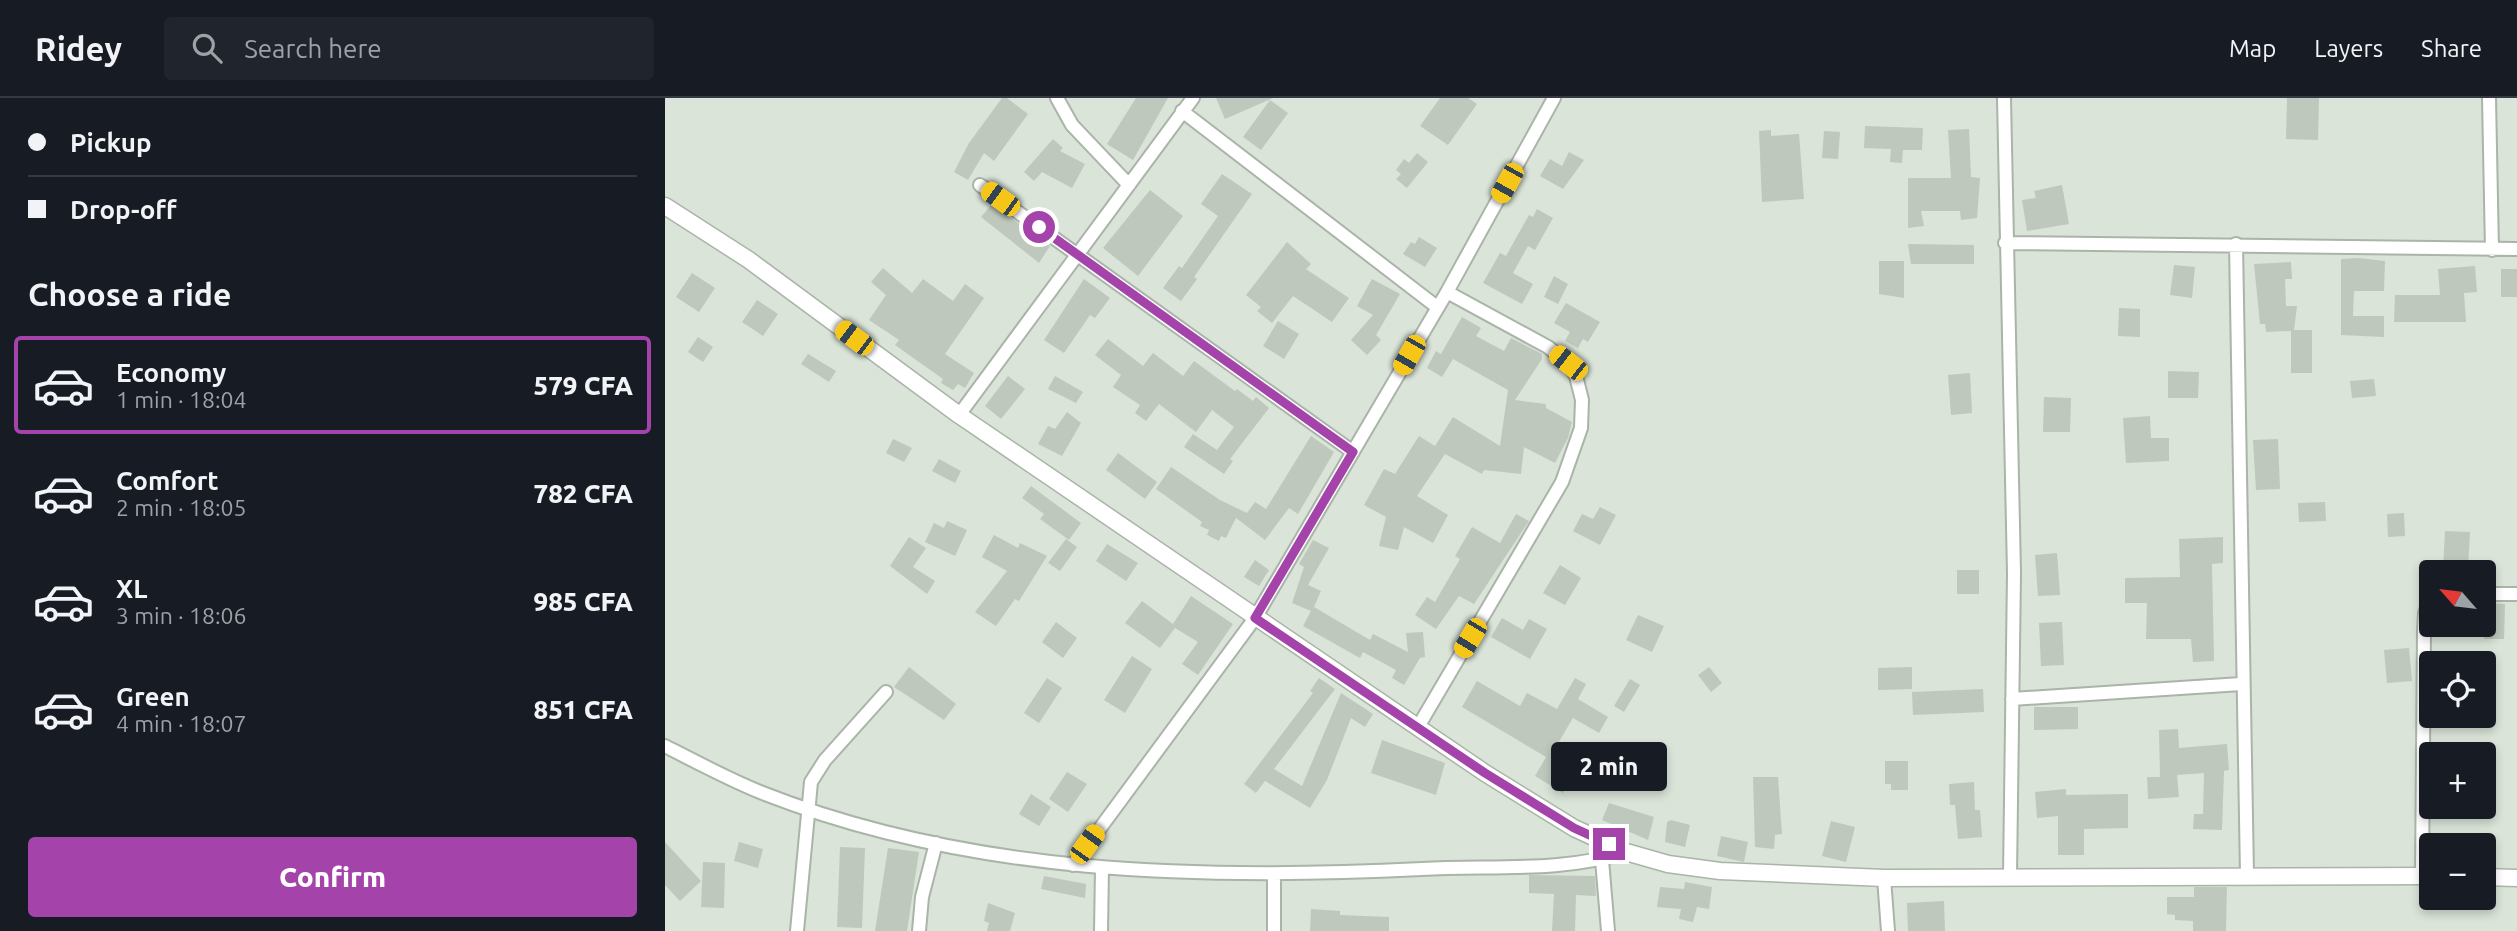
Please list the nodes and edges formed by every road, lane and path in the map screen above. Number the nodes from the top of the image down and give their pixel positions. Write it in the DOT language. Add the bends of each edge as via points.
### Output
graph roads {
  1 [pos="1057,98"];
  2 [pos="1193,98"];
  3 [pos="1554,98"];
  4 [pos="2004,98"];
  5 [pos="2489,98"];
  6 [pos="1182,111"];
  7 [pos="980,185"];
  8 [pos="1129,185"];
  9 [pos="665,206"];
  10 [pos="2005,243"];
  11 [pos="2235,244"];
  12 [pos="2517,249"];
  13 [pos="2492,250"];
  14 [pos="1079,255"];
  15 [pos="1447,292"];
  16 [pos="1437,307"];
  17 [pos="959,415"];
  18 [pos="1353,452"];
  19 [pos="2496,594"];
  20 [pos="2517,594"];
  21 [pos="1255,618"];
  22 [pos="2424,637"];
  23 [pos="2241,684"];
  24 [pos="886,692"];
  25 [pos="2012,699"];
  26 [pos="1418,727"];
  27 [pos="665,746"];
  28 [pos="807,809"];
  29 [pos="2426,833"];
  30 [pos="936,843"];
  31 [pos="1626,852"];
  32 [pos="1602,860"];
  33 [pos="1073,864"];
  34 [pos="1102,869"];
  35 [pos="1274,874"];
  36 [pos="2247,875"];
  37 [pos="2010,876"];
  38 [pos="2419,876"];
  39 [pos="2496,877"];
  40 [pos="1884,878"];
  41 [pos="2517,878"];
  42 [pos="797,931"];
  43 [pos="919,931"];
  44 [pos="1101,931"];
  45 [pos="1274,931"];
  46 [pos="1608,931"];
  47 [pos="1888,931"];
  1 -- 8 [label="street" via="1072,125"];
  2 -- 6 [label="street"];
  3 -- 15 [label="street"];
  4 -- 10 [label="street"];
  5 -- 13 [label="street"];
  6 -- 8 [label="street"];
  6 -- 16 [label="street"];
  7 -- 14 [label="street"];
  8 -- 14 [label="street"];
  9 -- 17 [label="street" via="749,260"];
  10 -- 11 [label="street"];
  10 -- 25 [label="street" via="2014,573"];
  11 -- 13 [label="street"];
  11 -- 23 [label="street"];
  12 -- 13 [label="street"];
  14 -- 17 [label="street"];
  14 -- 18 [label="street"];
  15 -- 16 [label="street"];
  15 -- 26 [label="street" via="1548,347 1568,363 1582,400 1581,428 1562,482"];
  16 -- 18 [label="street"];
  17 -- 21 [label="street"];
  18 -- 21 [label="street"];
  19 -- 20 [label="street"];
  21 -- 26 [label="street"];
  21 -- 33 [label="street"];
  22 -- 29 [label="street"];
  23 -- 25 [label="street"];
  23 -- 36 [label="street"];
  24 -- 28 [label="street" via="815,774"];
  25 -- 37 [label="street"];
  26 -- 31 [label="street" via="1574,828"];
  27 -- 28 [label="street"];
  28 -- 30 [label="street"];
  28 -- 42 [label="street"];
  30 -- 33 [label="street"];
  30 -- 43 [label="street" via="922,897"];
  31 -- 32 [label="street"];
  31 -- 40 [label="street" via="1720,872"];
  32 -- 35 [label="street" via="1545,866"];
  32 -- 46 [label="street"];
  33 -- 34 [label="street"];
  34 -- 35 [label="street"];
  34 -- 44 [label="street"];
  35 -- 45 [label="street"];
  36 -- 37 [label="street"];
  36 -- 38 [label="street"];
  37 -- 40 [label="street"];
  39 -- 41 [label="street"];
  40 -- 47 [label="street"];
}
